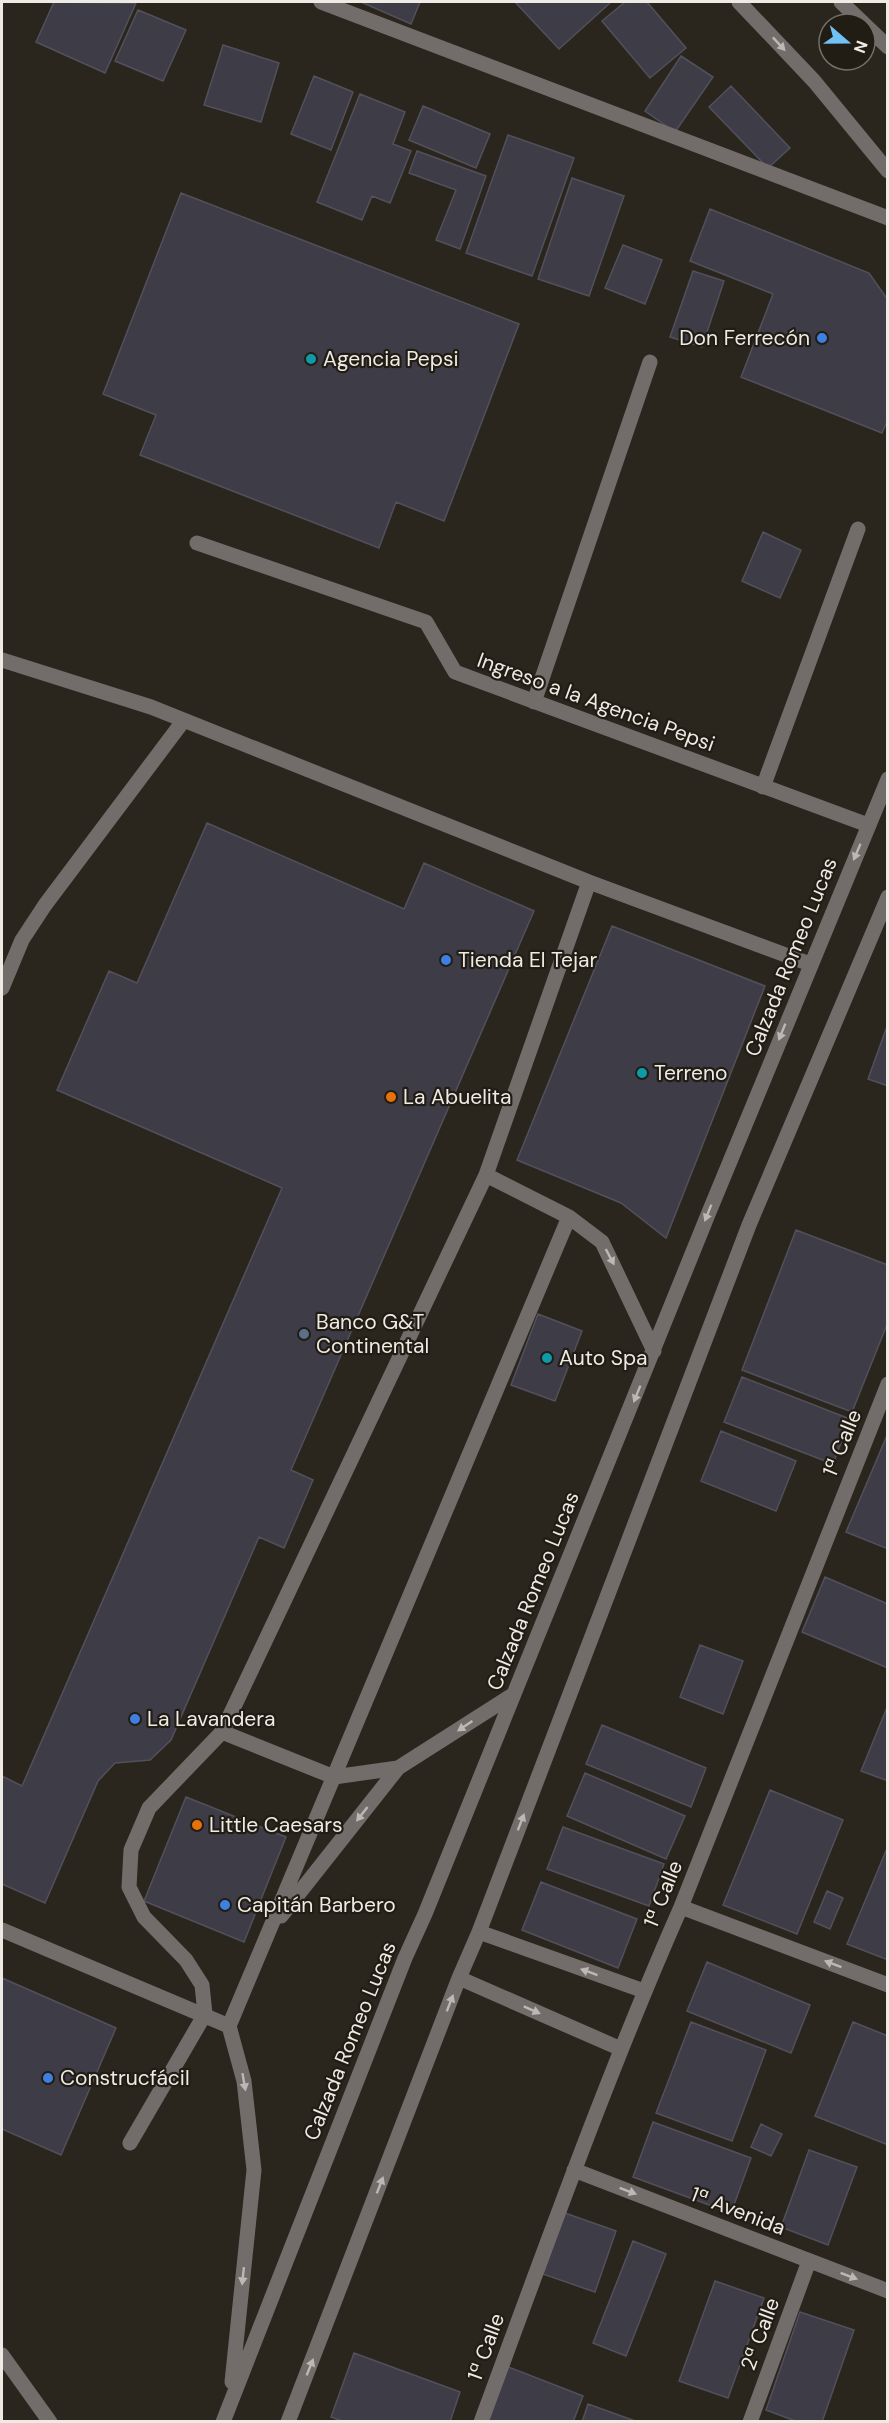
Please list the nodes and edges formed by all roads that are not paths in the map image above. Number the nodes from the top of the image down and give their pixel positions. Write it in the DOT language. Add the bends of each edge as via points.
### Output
graph roads {
  1 [pos="321,2"];
  2 [pos="739,2"];
  3 [pos="877,36"];
  4 [pos="888,47"];
  5 [pos="888,171"];
  6 [pos="888,218"];
  7 [pos="650,362"];
  8 [pos="858,529"];
  9 [pos="198,543"];
  10 [pos="2,660"];
  11 [pos="534,702"];
  12 [pos="184,720"];
  13 [pos="888,778"];
  14 [pos="763,787"];
  15 [pos="868,825"];
  16 [pos="589,882"];
  17 [pos="888,897"];
  18 [pos="810,964"];
  19 [pos="2,988"];
  20 [pos="486,1175"];
  21 [pos="569,1216"];
  22 [pos="654,1351"];
  23 [pos="888,1384"];
  24 [pos="514,1694"];
  25 [pos="222,1732"];
  26 [pos="398,1768"];
  27 [pos="334,1777"];
  28 [pos="681,1907"];
  29 [pos="2,1930"];
  30 [pos="479,1932"];
  31 [pos="268,1933"];
  32 [pos="459,1978"];
  33 [pos="888,1985"];
  34 [pos="644,1991"];
  35 [pos="205,2014"];
  36 [pos="229,2026"];
  37 [pos="621,2049"];
  38 [pos="130,2143"];
  39 [pos="574,2170"];
  40 [pos="809,2261"];
  41 [pos="888,2291"];
  42 [pos="2,2355"];
  43 [pos="230,2403"];
  44 [pos="50,2421"];
  45 [pos="223,2421"];
  46 [pos="288,2421"];
  47 [pos="481,2421"];
  48 [pos="750,2421"];
  1 -- 6 [label="street"];
  2 -- 5 [label="street, one-way" via="814,81"];
  3 -- 4 [label="street"];
  7 -- 11 [label="street"];
  8 -- 14 [label="street"];
  9 -- 11 [label="street, Ingreso a la Agencia Pepsi" via="426,622 454,672"];
  10 -- 12 [label="street"];
  11 -- 14 [label="street, Ingreso a la Agencia Pepsi"];
  12 -- 16 [label="street"];
  12 -- 19 [label="street" via="39,914 22,940"];
  13 -- 15 [label="street, Calzada Romeo Lucas"];
  14 -- 15 [label="street, Ingreso a la Agencia Pepsi"];
  15 -- 18 [label="street, Calzada Romeo Lucas, one-way"];
  16 -- 18 [label="street"];
  16 -- 20 [label="street"];
  30 -- 17 [label="street, one-way" via="748,1225"];
  18 -- 22 [label="street, Calzada Romeo Lucas, one-way"];
  20 -- 21 [label="street"];
  20 -- 25 [label="street"];
  21 -- 22 [label="street, one-way" via="602,1242"];
  21 -- 27 [label="street"];
  22 -- 24 [label="street, Calzada Romeo Lucas, one-way"];
  23 -- 28 [label="street, 1ª Calle"];
  24 -- 26 [label="street, one-way"];
  24 -- 43 [label="street, Calzada Romeo Lucas" via="405,1958"];
  25 -- 27 [label="street"];
  25 -- 35 [label="street" via="149,1808 131,1850 129,1887 144,1917 186,1960 202,1985"];
  26 -- 27 [label="street"];
  26 -- 31 [label="street, one-way"];
  27 -- 31 [label="street"];
  33 -- 28 [label="street, one-way"];
  28 -- 34 [label="street, 1ª Calle"];
  29 -- 35 [label="street"];
  30 -- 32 [label="street"];
  34 -- 30 [label="street, one-way"];
  31 -- 36 [label="street"];
  32 -- 37 [label="street, one-way"];
  46 -- 32 [label="street, one-way"];
  34 -- 37 [label="street, 1ª Calle"];
  35 -- 36 [label="street"];
  35 -- 38 [label="street"];
  36 -- 43 [label="street, one-way" via="244,2081 254,2170"];
  37 -- 39 [label="street, 1ª Calle"];
  39 -- 40 [label="street, 1ª Avenida, one-way"];
  39 -- 47 [label="street, 1ª Calle"];
  40 -- 41 [label="street, 1ª Avenida, one-way"];
  40 -- 48 [label="street, 2ª Calle"];
  42 -- 44 [label="street"];
  43 -- 45 [label="street, Calzada Romeo Lucas"];
}
